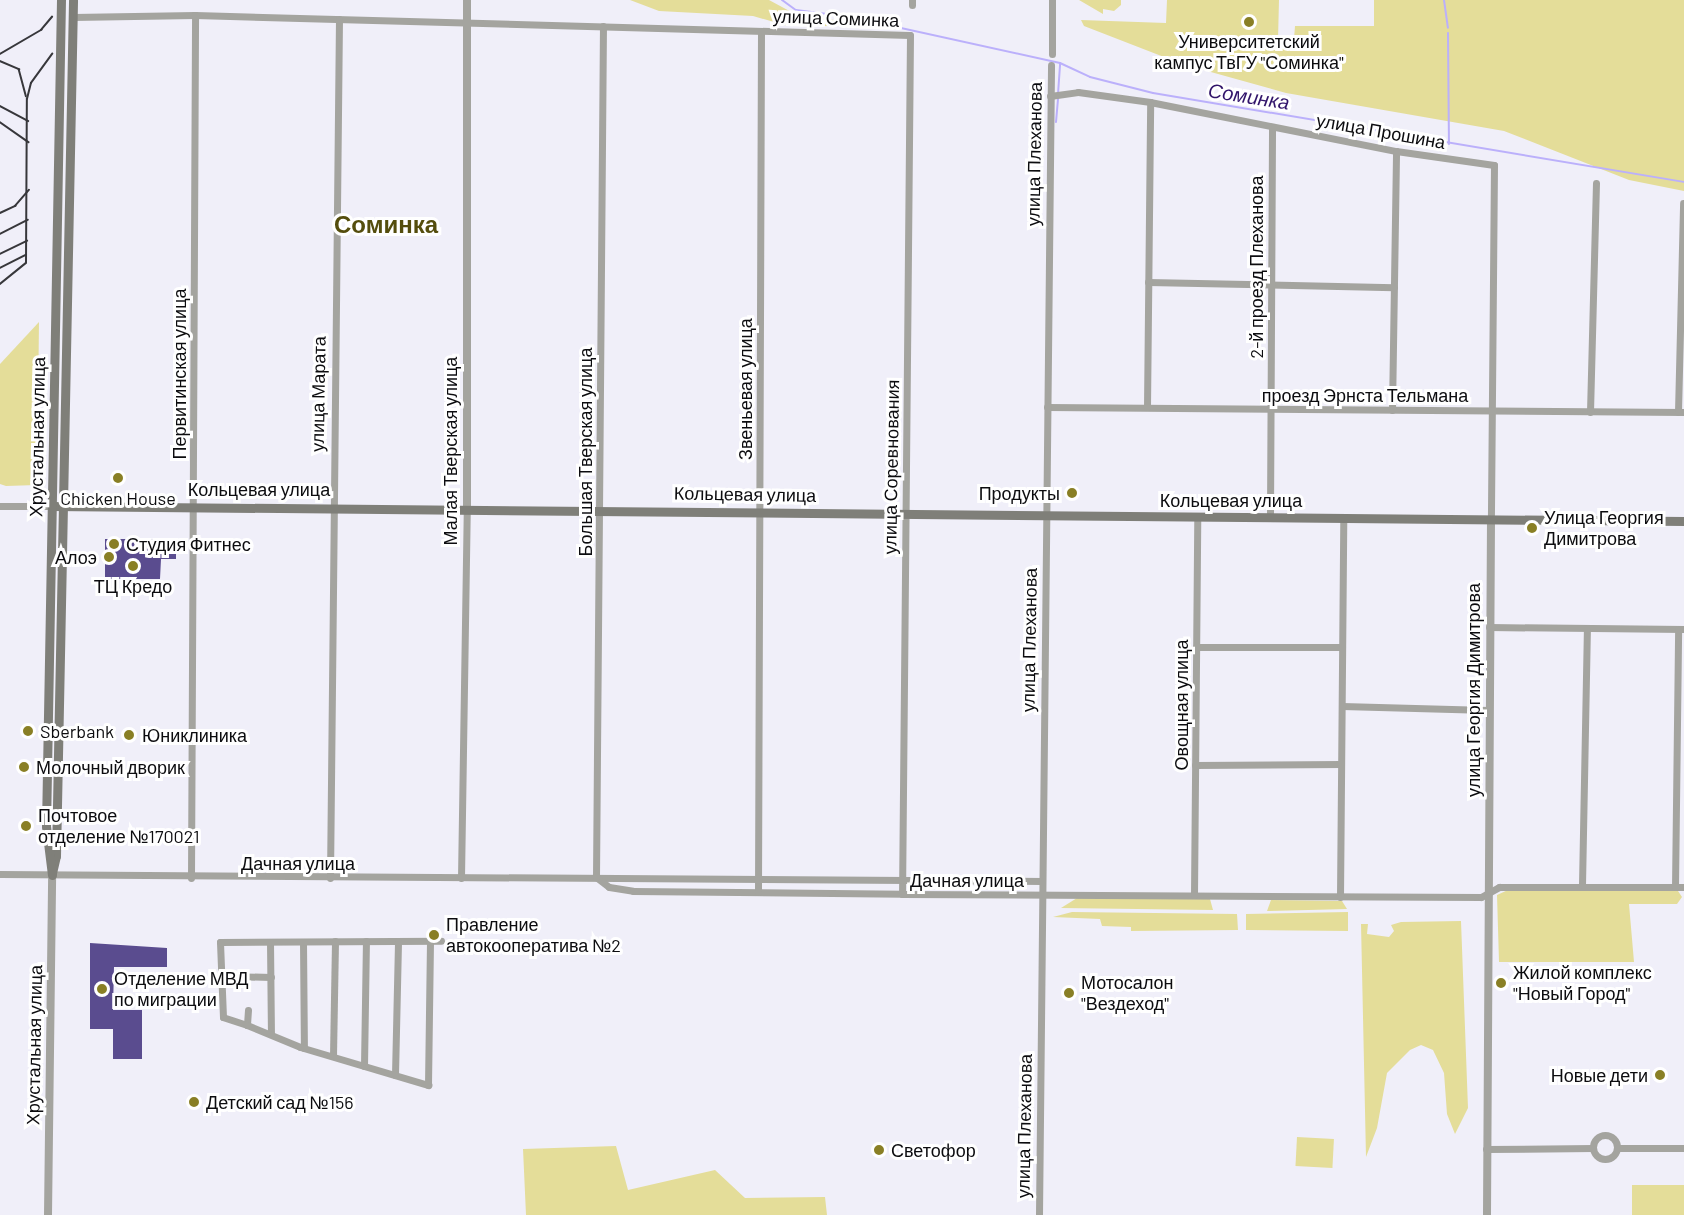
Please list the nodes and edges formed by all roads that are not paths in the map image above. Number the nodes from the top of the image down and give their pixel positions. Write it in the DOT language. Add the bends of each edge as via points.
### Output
graph roads {
  1 [pos="61,0"];
  2 [pos="73,0"];
  3 [pos="467,0"];
  4 [pos="1052,0"];
  5 [pos="195,15"];
  6 [pos="73,17"];
  7 [pos="60,18"];
  8 [pos="339,19"];
  9 [pos="466,23"];
  10 [pos="603,26"];
  11 [pos="761,31"];
  12 [pos="910,41"];
  13 [pos="1052,54"];
  14 [pos="1051,65"];
  15 [pos="1050,96"];
  16 [pos="1150,102"];
  17 [pos="1272,127"];
  18 [pos="1396,152"];
  19 [pos="1494,165"];
  20 [pos="1596,183"];
  21 [pos="1683,202"];
  22 [pos="1148,282"];
  23 [pos="1271,285"];
  24 [pos="1394,287"];
  25 [pos="1047,406"];
  26 [pos="1147,407"];
  27 [pos="1271,409"];
  28 [pos="1392,410"];
  29 [pos="1492,410"];
  30 [pos="1590,412"];
  31 [pos="1681,412"];
  32 [pos="63,503"];
  33 [pos="194,505"];
  34 [pos="0,506"];
  35 [pos="52,506"];
  36 [pos="331,506"];
  37 [pos="467,508"];
  38 [pos="599,510"];
  39 [pos="759,511"];
  40 [pos="905,513"];
  41 [pos="1046,515"];
  42 [pos="1197,516"];
  43 [pos="1270,516"];
  44 [pos="1343,518"];
  45 [pos="1491,519"];
  46 [pos="1684,521"];
  47 [pos="1489,627"];
  48 [pos="1587,628"];
  49 [pos="1681,629"];
  50 [pos="1196,647"];
  51 [pos="1342,647"];
  52 [pos="1342,706"];
  53 [pos="1488,710"];
  54 [pos="1341,764"];
  55 [pos="1195,765"];
  56 [pos="0,874"];
  57 [pos="51,875"];
  58 [pos="191,878"];
  59 [pos="330,878"];
  60 [pos="461,878"];
  61 [pos="596,878"];
  62 [pos="758,879"];
  63 [pos="902,880"];
  64 [pos="1042,881"];
  65 [pos="1582,885"];
  66 [pos="1675,887"];
  67 [pos="1684,887"];
  68 [pos="758,891"];
  69 [pos="1490,891"];
  70 [pos="902,894"];
  71 [pos="1042,895"];
  72 [pos="1194,895"];
  73 [pos="1340,897"];
  74 [pos="366,941"];
  75 [pos="398,941"];
  76 [pos="430,941"];
  77 [pos="441,941"];
  78 [pos="270,942"];
  79 [pos="303,942"];
  80 [pos="334,942"];
  81 [pos="221,976"];
  82 [pos="270,977"];
  83 [pos="248,1010"];
  84 [pos="248,1025"];
  85 [pos="271,1034"];
  86 [pos="304,1048"];
  87 [pos="333,1056"];
  88 [pos="364,1066"];
  89 [pos="395,1075"];
  90 [pos="1593,1148"];
  91 [pos="1617,1148"];
  92 [pos="1684,1148"];
  93 [pos="1486,1149"];
  94 [pos="48,1215"];
  95 [pos="1039,1215"];
  96 [pos="1487,1215"];
  1 -- 7 [label="main road, Хрустальная улица"];
  2 -- 6 [label="main road, Хрустальная улица"];
  3 -- 9 [label="street, Малая Тверская улица"];
  4 -- 13 [label="street"];
  5 -- 6 [label="street, улица Соминка"];
  5 -- 8 [label="street, улица Соминка"];
  5 -- 33 [label="street, Первитинская улица"];
  6 -- 7 [label="main road"];
  6 -- 32 [label="main road, Хрустальная улица"];
  7 -- 35 [label="main road, Хрустальная улица"];
  8 -- 9 [label="street, улица Соминка"];
  8 -- 36 [label="street, улица Марата"];
  9 -- 10 [label="street, улица Соминка"];
  9 -- 37 [label="street, Малая Тверская улица"];
  10 -- 11 [label="street, улица Соминка"];
  10 -- 38 [label="street, Большая Тверская улица"];
  11 -- 12 [label="street, улица Соминка" via="898,34 910,35"];
  11 -- 39 [label="street, Звеньевая улица"];
  12 -- 40 [label="street, улица Соревнования"];
  14 -- 15 [label="street, улица Плеханова"];
  15 -- 16 [label="street, улица Прошина" via="1078,92"];
  15 -- 25 [label="street, улица Плеханова"];
  16 -- 17 [label="street, улица Прошина"];
  16 -- 22 [label="street"];
  17 -- 18 [label="street, улица Прошина"];
  17 -- 23 [label="street, 2-й проезд Плеханова"];
  18 -- 19 [label="street, улица Прошина"];
  18 -- 24 [label="street"];
  19 -- 29 [label="street, улица Георгия Димитрова"];
  20 -- 30 [label="street"];
  21 -- 31 [label="street"];
  22 -- 23 [label="street"];
  22 -- 26 [label="street"];
  23 -- 24 [label="street"];
  23 -- 27 [label="street, 2-й проезд Плеханова"];
  24 -- 28 [label="street"];
  25 -- 26 [label="street, проезд Эрнста Тельмана"];
  25 -- 41 [label="street, улица Плеханова"];
  26 -- 27 [label="street, проезд Эрнста Тельмана"];
  27 -- 28 [label="street, проезд Эрнста Тельмана"];
  27 -- 43 [label="street, 2-й проезд Плеханова"];
  28 -- 29 [label="street, проезд Эрнста Тельмана"];
  29 -- 30 [label="street, проезд Эрнста Тельмана"];
  29 -- 45 [label="street, улица Георгия Димитрова"];
  30 -- 31 [label="street, проезд Эрнста Тельмана"];
  32 -- 33 [label="main road, Кольцевая улица"];
  32 -- 35 [label="main road, Кольцевая улица"];
  32 -- 57 [label="main road, Хрустальная улица" via="56,856"];
  33 -- 36 [label="main road, Кольцевая улица"];
  33 -- 58 [label="street, Первитинская улица"];
  34 -- 35 [label="street, Кольцевая улица"];
  35 -- 57 [label="main road, Хрустальная улица" via="46,826"];
  36 -- 37 [label="main road, Кольцевая улица"];
  36 -- 59 [label="street, улица Марата"];
  37 -- 38 [label="main road, Кольцевая улица"];
  37 -- 60 [label="street, Малая Тверская улица"];
  38 -- 39 [label="main road, Кольцевая улица"];
  38 -- 61 [label="street, Большая Тверская улица"];
  39 -- 40 [label="main road, Кольцевая улица"];
  39 -- 62 [label="street, Звеньевая улица"];
  40 -- 41 [label="main road, Кольцевая улица"];
  40 -- 63 [label="street, улица Соревнования"];
  41 -- 42 [label="main road, Кольцевая улица"];
  41 -- 64 [label="street, улица Плеханова"];
  42 -- 43 [label="main road, Кольцевая улица"];
  42 -- 50 [label="street, Овощная улица"];
  43 -- 44 [label="main road, Кольцевая улица"];
  44 -- 45 [label="main road, Кольцевая улица"];
  44 -- 51 [label="street"];
  45 -- 46 [label="main road, Кольцевая улица"];
  45 -- 47 [label="street, улица Георгия Димитрова"];
  47 -- 48 [label="street"];
  47 -- 53 [label="street, улица Георгия Димитрова"];
  48 -- 49 [label="street"];
  48 -- 65 [label="street"];
  49 -- 66 [label="street"];
  50 -- 51 [label="street"];
  50 -- 55 [label="street, Овощная улица"];
  51 -- 52 [label="street"];
  52 -- 53 [label="street"];
  52 -- 54 [label="street"];
  53 -- 69 [label="street, улица Георгия Димитрова"];
  54 -- 55 [label="street"];
  54 -- 73 [label="street"];
  55 -- 72 [label="street, Овощная улица"];
  56 -- 57 [label="street, Дачная улица"];
  57 -- 58 [label="street, Дачная улица"];
  57 -- 94 [label="street, Хрустальная улица"];
  58 -- 59 [label="street, Дачная улица"];
  59 -- 60 [label="street, Дачная улица"];
  60 -- 61 [label="street, Дачная улица"];
  61 -- 62 [label="street, Дачная улица"];
  61 -- 68 [label="street, Дачная улица" via="609,887 633,891"];
  62 -- 63 [label="street, Дачная улица"];
  62 -- 68 [label="street, Звеньевая улица"];
  63 -- 64 [label="street, Дачная улица"];
  63 -- 70 [label="street, улица Соревнования"];
  64 -- 71 [label="street, улица Плеханова"];
  65 -- 66 [label="street, Дачная улица"];
  65 -- 69 [label="street, Дачная улица"];
  66 -- 67 [label="street, Дачная улица"];
  68 -- 70 [label="street, Дачная улица"];
  69 -- 73 [label="street, Дачная улица" via="1481,897"];
  69 -- 93 [label="street, улица Георгия Димитрова"];
  70 -- 71 [label="street, Дачная улица"];
  71 -- 72 [label="street, Дачная улица"];
  71 -- 95 [label="street, улица Плеханова"];
  72 -- 73 [label="street, Дачная улица"];
  74 -- 75 [label="street"];
  74 -- 80 [label="street"];
  74 -- 88 [label="street"];
  75 -- 76 [label="street"];
  75 -- 89 [label="street"];
  76 -- 77 [label="street"];
  76 -- 89 [label="street" via="429,1085"];
  78 -- 79 [label="street"];
  78 -- 81 [label="street" via="220,942"];
  78 -- 82 [label="street"];
  79 -- 80 [label="street"];
  79 -- 86 [label="street"];
  80 -- 87 [label="street"];
  81 -- 82 [label="street"];
  81 -- 84 [label="street" via="223,1017"];
  82 -- 85 [label="street"];
  83 -- 84 [label="street"];
  84 -- 85 [label="street"];
  85 -- 86 [label="street"];
  86 -- 87 [label="street"];
  87 -- 88 [label="street"];
  88 -- 89 [label="street"];
  90 -- 91 [label="street" via="1605,1159"];
  90 -- 91 [label="street" via="1595,1140 1605,1134 1614,1138"];
  90 -- 93 [label="street"];
  91 -- 92 [label="street"];
  93 -- 96 [label="street, улица Георгия Димитрова"];
}
